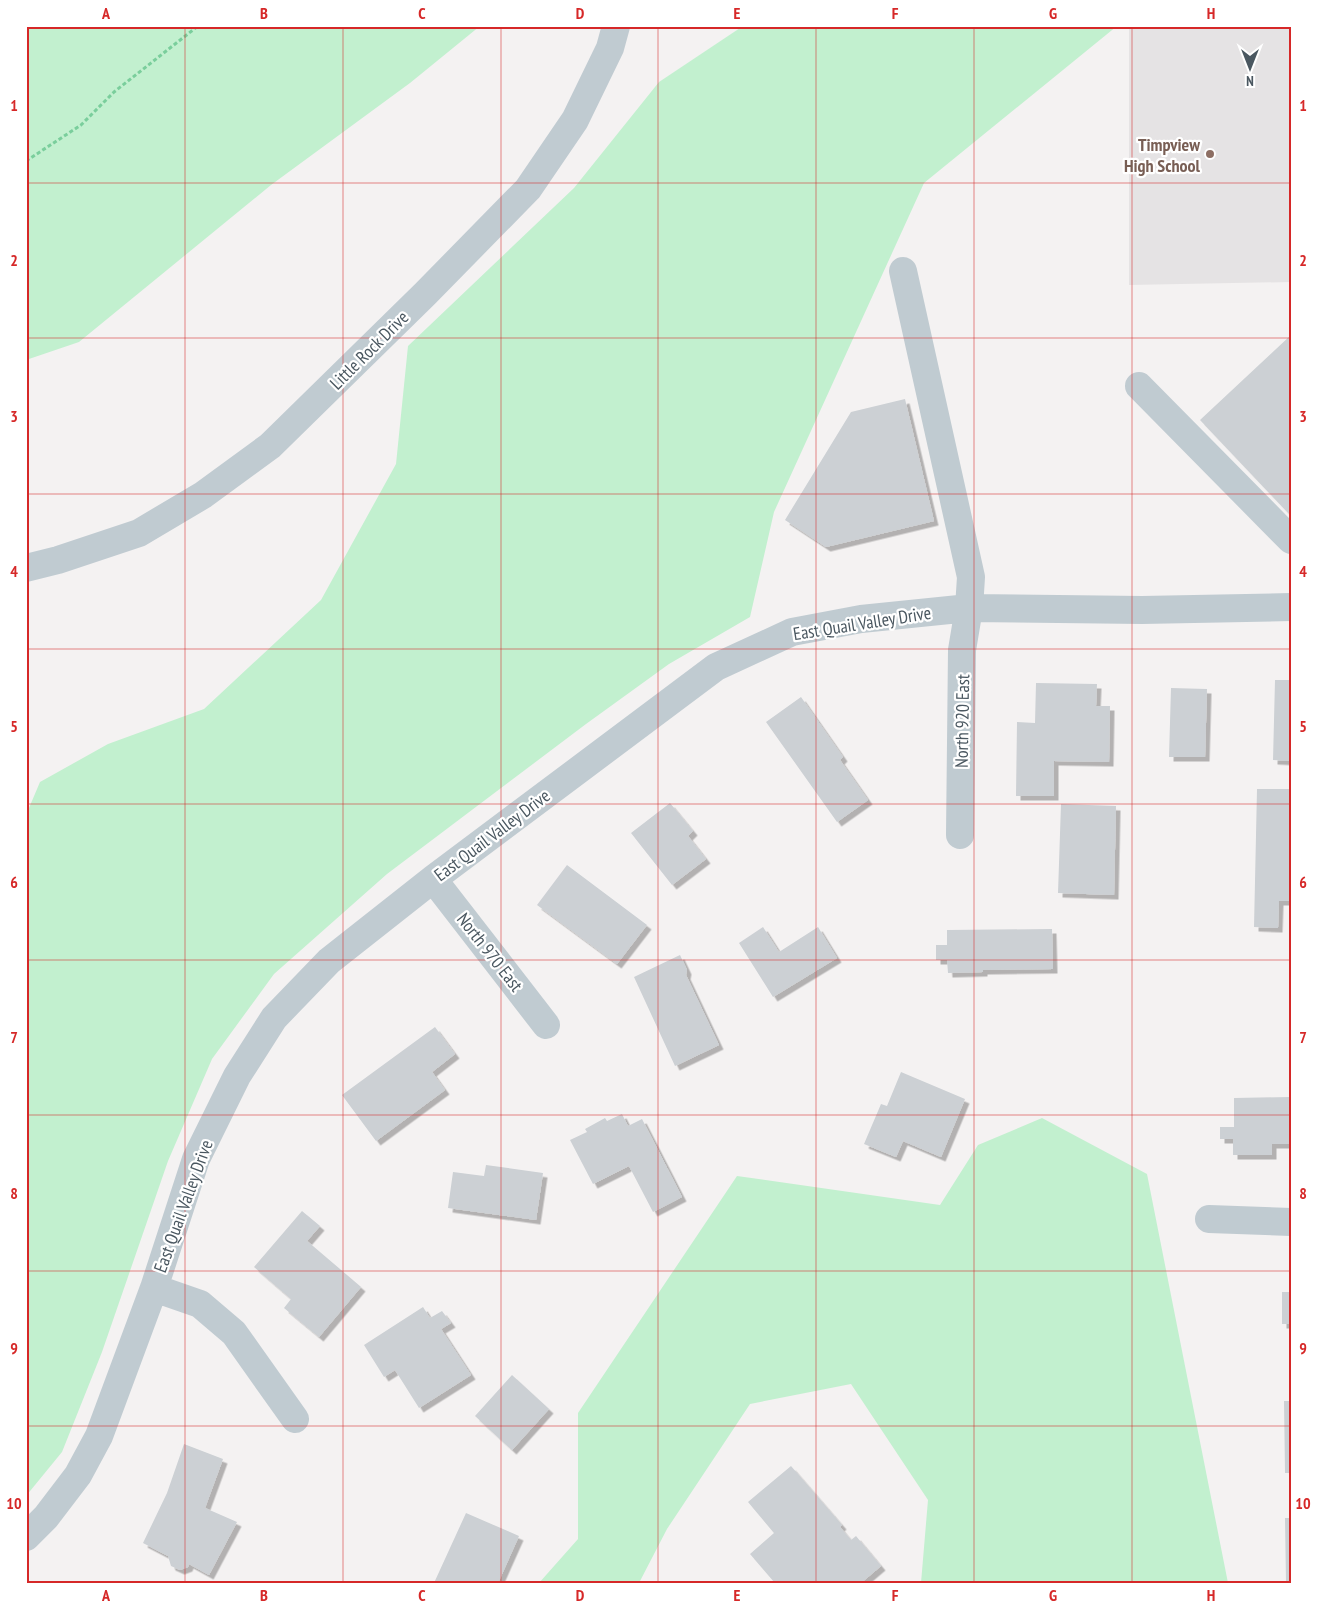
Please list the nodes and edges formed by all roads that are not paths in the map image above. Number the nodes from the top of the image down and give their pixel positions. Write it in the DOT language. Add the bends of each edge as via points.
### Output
graph roads {
  1 [pos="616,26"];
  2 [pos="903,271"];
  3 [pos="1139,386"];
  4 [pos="1291,540"];
  5 [pos="26,568"];
  6 [pos="1291,607"];
  7 [pos="970,608"];
  8 [pos="960,835"];
  9 [pos="433,880"];
  10 [pos="546,1025"];
  11 [pos="1209,1219"];
  12 [pos="1291,1222"];
  13 [pos="154,1288"];
  14 [pos="295,1420"];
  15 [pos="26,1537"];
  1 -- 5 [label="street, Little Rock Drive" via="610,48 575,120 528,189 270,446 203,495 140,533"];
  2 -- 7 [label="street, North 920 East" via="970,572"];
  3 -- 4 [label="street"];
  6 -- 7 [label="street, East Quail Valley Drive" via="1142,610"];
  7 -- 8 [label="street, North 920 East" via="962,650"];
  7 -- 9 [label="street, East Quail Valley Drive" via="861,619 792,632 716,667"];
  9 -- 10 [label="street, North 970 East"];
  9 -- 13 [label="street, East Quail Valley Drive" via="329,961 274,1018 237,1076 196,1159"];
  11 -- 12 [label="street"];
  13 -- 14 [label="street" via="200,1304 234,1333"];
  13 -- 15 [label="street, East Quail Valley Drive" via="99,1436 78,1475"];
}
